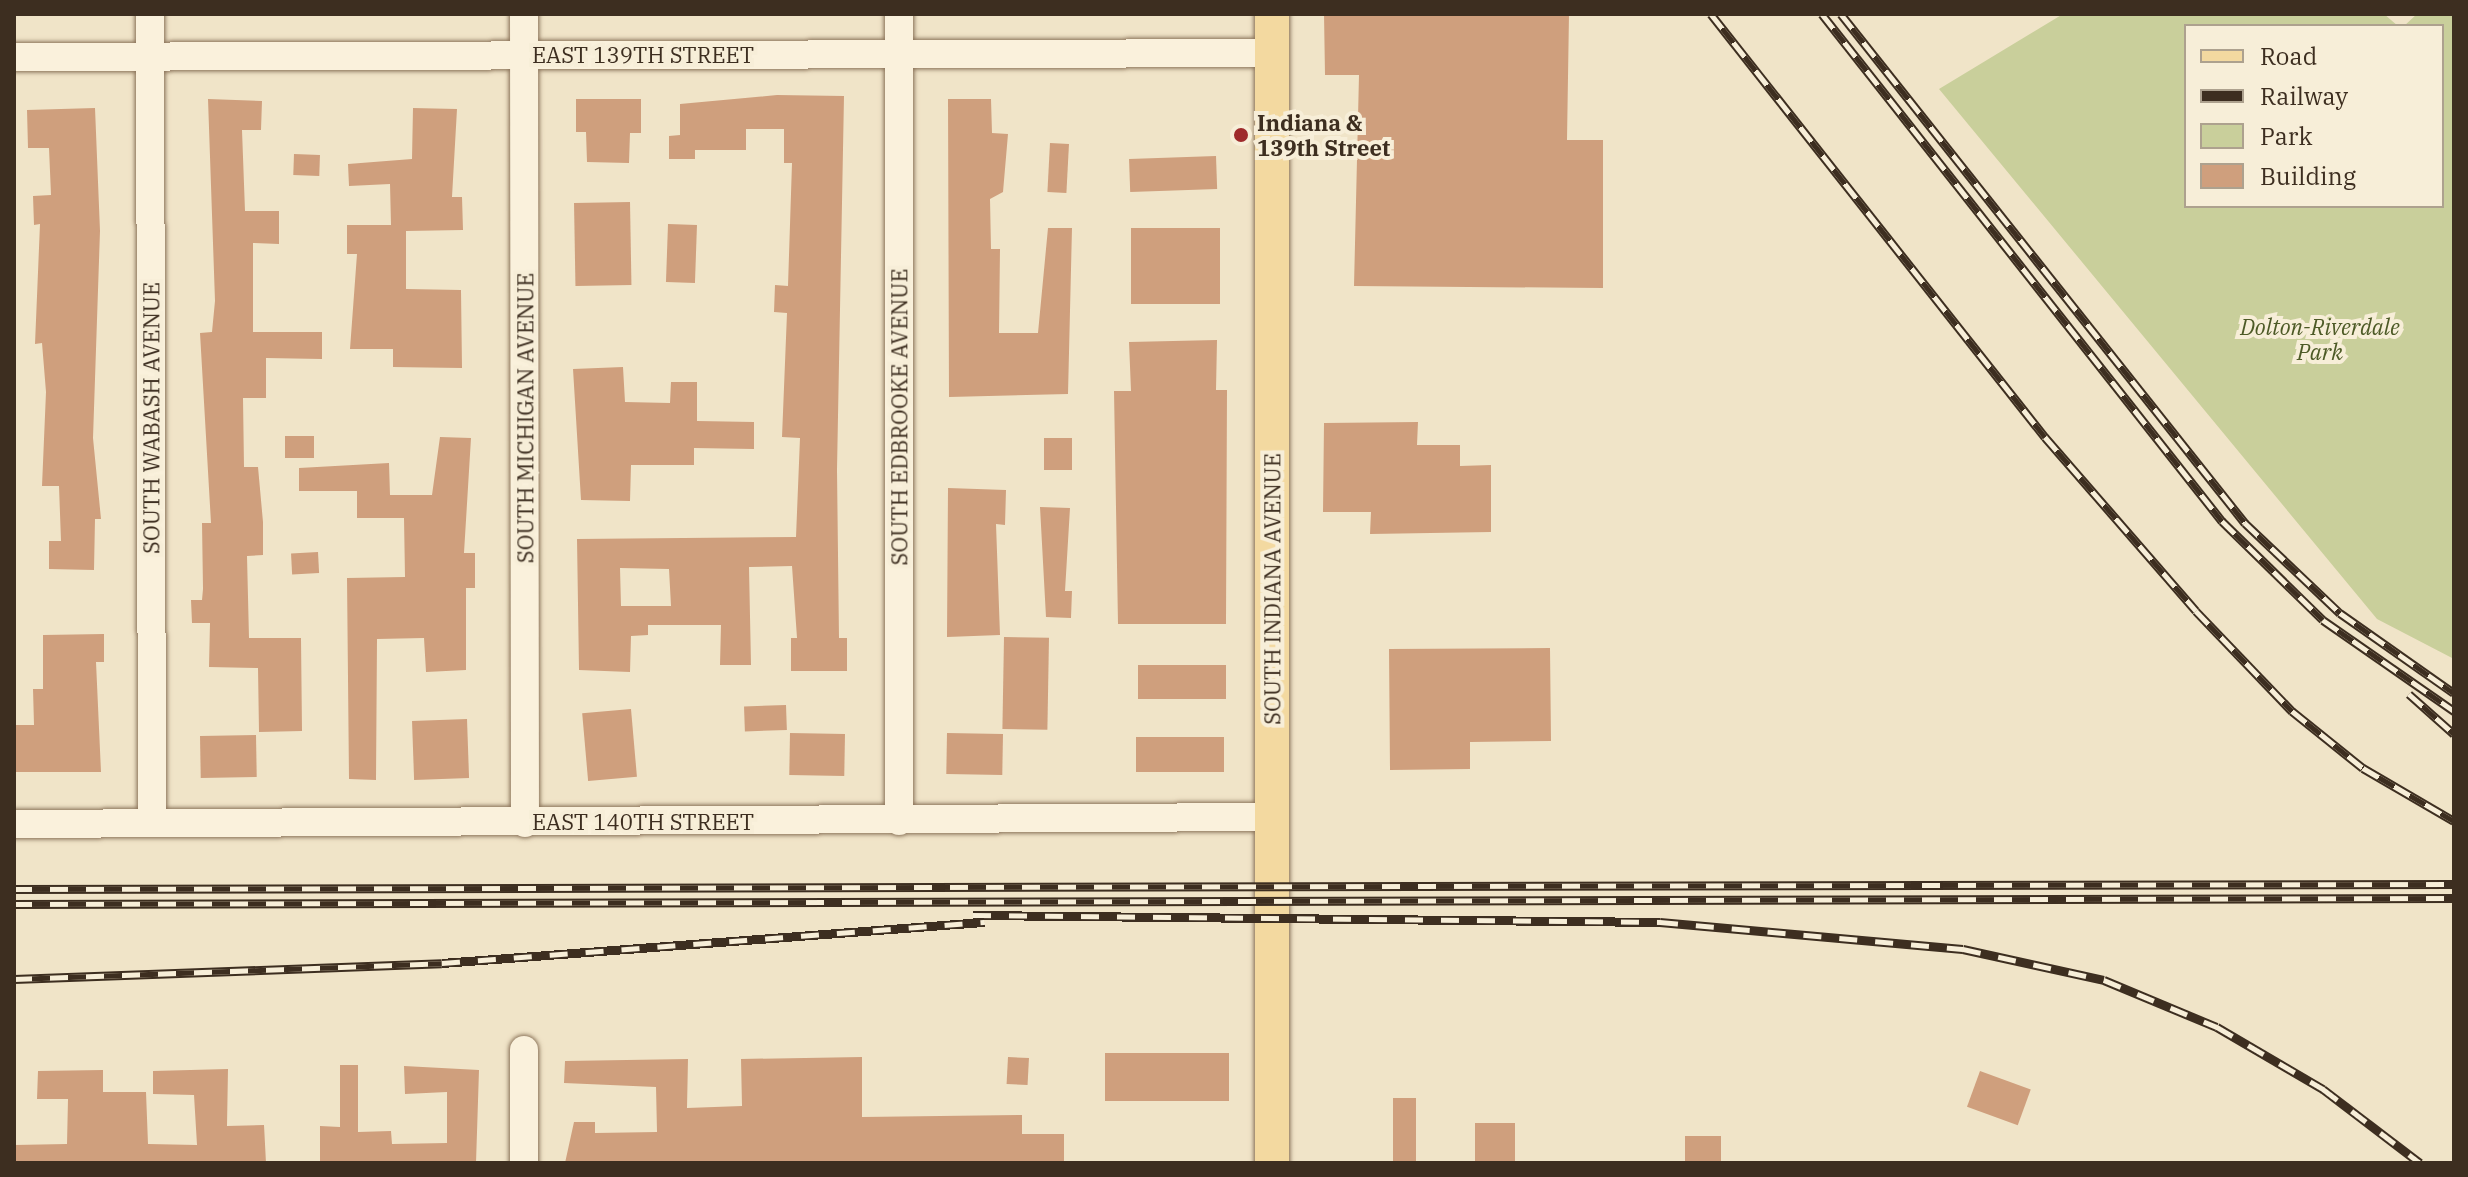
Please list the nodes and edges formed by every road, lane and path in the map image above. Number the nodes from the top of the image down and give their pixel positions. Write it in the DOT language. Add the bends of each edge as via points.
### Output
graph roads {
  1 [pos="150,14"];
  2 [pos="524,14"];
  3 [pos="899,14"];
  4 [pos="1272,14"];
  5 [pos="1273,53"];
  6 [pos="899,55"];
  7 [pos="524,56"];
  8 [pos="14,57"];
  9 [pos="150,57"];
  10 [pos="1272,817"];
  11 [pos="899,821"];
  12 [pos="152,823"];
  13 [pos="525,823"];
  14 [pos="14,824"];
  15 [pos="524,1050"];
  16 [pos="524,1163"];
  17 [pos="1272,1163"];
  1 -- 9 [label="street, SOUTH WABASH AVENUE"];
  2 -- 7 [label="street, SOUTH MICHIGAN AVENUE"];
  3 -- 6 [label="street, SOUTH EDBROOKE AVENUE"];
  4 -- 5 [label="main road, SOUTH INDIANA AVENUE"];
  5 -- 6 [label="street, EAST 139TH STREET"];
  5 -- 10 [label="main road, SOUTH INDIANA AVENUE"];
  6 -- 7 [label="street, EAST 139TH STREET"];
  6 -- 11 [label="street, SOUTH EDBROOKE AVENUE"];
  7 -- 9 [label="street, EAST 139TH STREET"];
  7 -- 13 [label="street, SOUTH MICHIGAN AVENUE"];
  8 -- 9 [label="street, EAST 139TH STREET"];
  9 -- 12 [label="street, SOUTH WABASH AVENUE"];
  10 -- 11 [label="street, EAST 140TH STREET"];
  10 -- 17 [label="main road, SOUTH INDIANA AVENUE"];
  11 -- 13 [label="street, EAST 140TH STREET"];
  12 -- 13 [label="street, EAST 140TH STREET"];
  12 -- 14 [label="street, EAST 140TH STREET"];
  15 -- 16 [label="street"];
}
